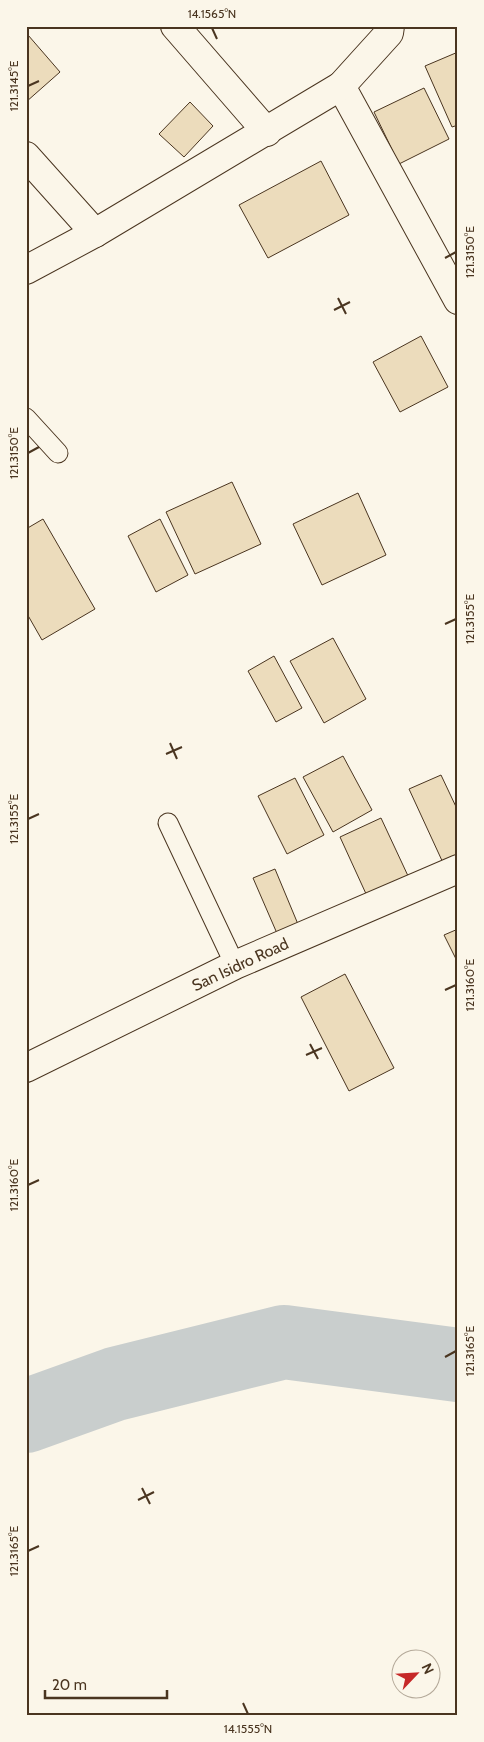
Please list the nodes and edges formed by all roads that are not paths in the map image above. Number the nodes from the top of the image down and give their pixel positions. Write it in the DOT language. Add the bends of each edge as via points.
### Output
graph roads {
  1 [pos="175,26"];
  2 [pos="390,26"];
  3 [pos="341,86"];
  4 [pos="266,132"];
  5 [pos="26,156"];
  6 [pos="95,233"];
  7 [pos="26,270"];
  8 [pos="458,300"];
  9 [pos="26,418"];
  10 [pos="58,453"];
  11 [pos="168,823"];
  12 [pos="458,869"];
  13 [pos="235,965"];
  14 [pos="26,1068"];
  1 -- 4 [label="street"];
  2 -- 3 [label="street" via="389,34"];
  3 -- 4 [label="street"];
  3 -- 8 [label="street"];
  4 -- 6 [label="street"];
  5 -- 6 [label="street"];
  6 -- 7 [label="street"];
  9 -- 10 [label="lane"];
  11 -- 13 [label="lane"];
  12 -- 13 [label="street, San Isidro Road"];
  13 -- 14 [label="street, San Isidro Road"];
}
